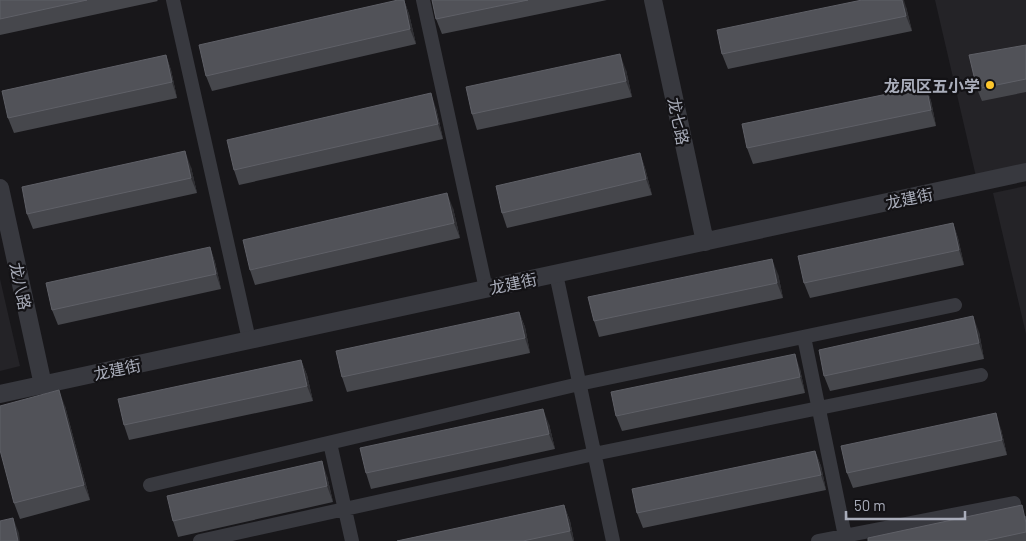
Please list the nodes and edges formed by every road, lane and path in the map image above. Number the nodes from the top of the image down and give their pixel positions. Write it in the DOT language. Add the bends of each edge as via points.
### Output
graph roads {
  1 [pos="173,0"];
  2 [pos="423,0"];
  3 [pos="653,0"];
  4 [pos="1026,172"];
  5 [pos="0,188"];
  6 [pos="705,242"];
  7 [pos="556,274"];
  8 [pos="486,289"];
  9 [pos="955,305"];
  10 [pos="804,337"];
  11 [pos="249,340"];
  12 [pos="981,375"];
  13 [pos="579,384"];
  14 [pos="43,385"];
  15 [pos="0,394"];
  16 [pos="819,409"];
  17 [pos="330,443"];
  18 [pos="594,454"];
  19 [pos="150,485"];
  20 [pos="1014,503"];
  21 [pos="345,509"];
  22 [pos="845,538"];
  23 [pos="200,541"];
  24 [pos="352,541"];
  25 [pos="613,541"];
  26 [pos="818,541"];
  1 -- 11 [label="street"];
  2 -- 8 [label="street"];
  3 -- 6 [label="street, 龙七路"];
  4 -- 6 [label="street, 龙建街"];
  5 -- 14 [label="street, 龙八路"];
  6 -- 7 [label="street, 龙建街"];
  7 -- 8 [label="street, 龙建街"];
  7 -- 13 [label="street"];
  8 -- 11 [label="street, 龙建街"];
  9 -- 10 [label="street"];
  10 -- 13 [label="street"];
  10 -- 16 [label="street"];
  11 -- 14 [label="street, 龙建街"];
  12 -- 16 [label="street"];
  13 -- 17 [label="street"];
  13 -- 18 [label="street"];
  14 -- 15 [label="street, 龙建街"];
  16 -- 18 [label="street"];
  16 -- 22 [label="street"];
  17 -- 19 [label="street"];
  17 -- 21 [label="street"];
  18 -- 21 [label="street"];
  18 -- 25 [label="street"];
  20 -- 22 [label="street"];
  21 -- 23 [label="street"];
  21 -- 24 [label="street"];
  22 -- 26 [label="street"];
}
